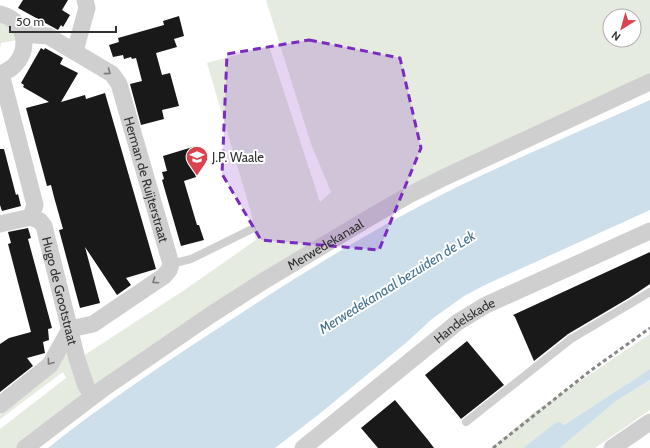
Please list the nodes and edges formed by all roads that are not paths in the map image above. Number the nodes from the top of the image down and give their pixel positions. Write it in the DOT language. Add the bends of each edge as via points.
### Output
graph roads {
  1 [pos="85,0"];
  2 [pos="0,14"];
  3 [pos="23,34"];
  4 [pos="75,51"];
  5 [pos="0,74"];
  6 [pos="650,82"];
  7 [pos="31,217"];
  8 [pos="0,224"];
  9 [pos="252,229"];
  10 [pos="650,231"];
  11 [pos="171,264"];
  12 [pos="650,292"];
  13 [pos="70,329"];
  14 [pos="92,396"];
  15 [pos="0,406"];
  16 [pos="466,422"];
  17 [pos="650,422"];
  18 [pos="24,448"];
  19 [pos="303,448"];
  20 [pos="612,448"];
  1 -- 4 [label="street" via="87,8"];
  2 -- 3 [label="street" via="13,20"];
  3 -- 4 [label="street, Herman de Ruijterstraat" via="48,36"];
  3 -- 5 [label="street" via="25,44 18,63"];
  4 -- 11 [label="street, Herman de Ruijterstraat, one-way" via="112,74 119,84"];
  5 -- 7 [label="street" via="35,204"];
  6 -- 14 [label="street, Merwedekanaal" via="396,203 262,282"];
  7 -- 8 [label="street"];
  7 -- 13 [label="street, Hugo de Grootstraat" via="44,226"];
  9 -- 11 [label="lane" via="191,259"];
  10 -- 19 [label="street, Handelskade" via="486,305 458,322"];
  11 -- 13 [label="street, one-way" via="164,276 93,324"];
  12 -- 16 [label="lane" via="571,339"];
  13 -- 14 [label="street, Hugo de Grootstraat" via="85,383"];
  13 -- 15 [label="street, one-way" via="50,364"];
  14 -- 18 [label="street, Merwedekanaal"];
  17 -- 20 [label="street"];
}
